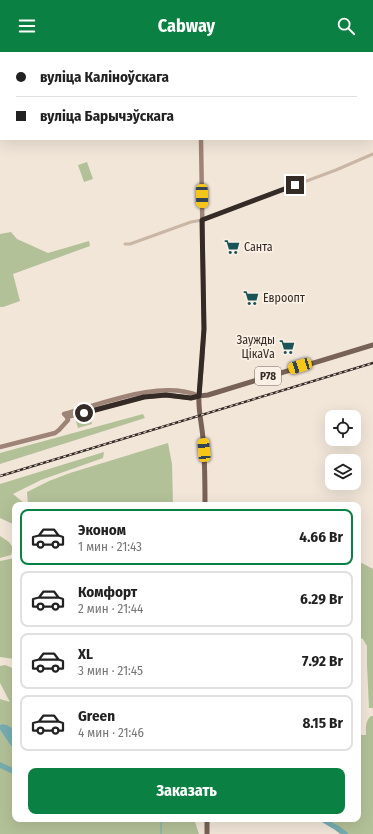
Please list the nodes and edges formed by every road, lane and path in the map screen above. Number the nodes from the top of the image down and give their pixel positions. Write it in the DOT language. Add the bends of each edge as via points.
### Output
graph roads {
  1 [pos="201,140"];
  2 [pos="373,154"];
  3 [pos="202,220"];
  4 [pos="124,244"];
  5 [pos="373,345"];
  6 [pos="199,396"];
  7 [pos="0,447"];
  8 [pos="206,502"];
  9 [pos="207,822"];
  10 [pos="207,834"];
  1 -- 3 [label="main road"];
  2 -- 3 [label="street"];
  3 -- 4 [label="street"];
  3 -- 6 [label="main road" via="204,329"];
  5 -- 6 [label="main road, Р78"];
  6 -- 7 [label="main road" via="175,391 131,394 66,416 68,420 55,433"];
  6 -- 8 [label="main road"];
  9 -- 10 [label="main road"];
}
